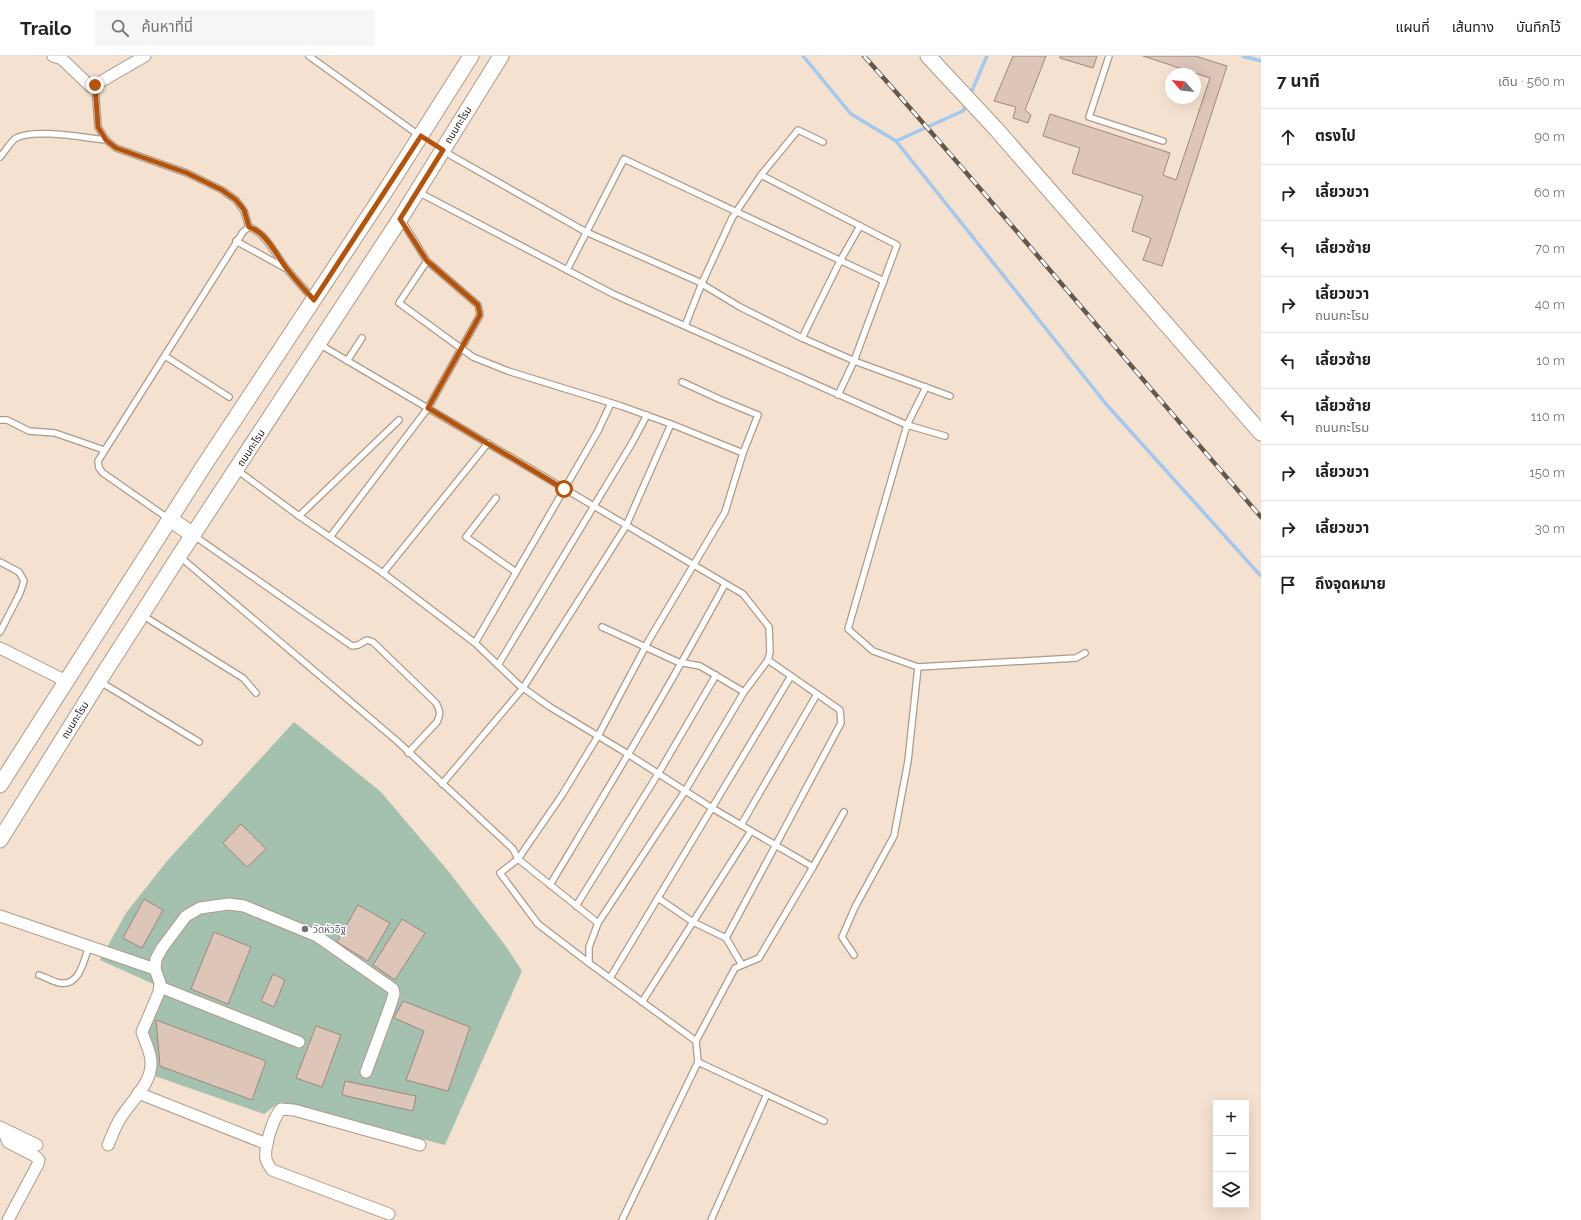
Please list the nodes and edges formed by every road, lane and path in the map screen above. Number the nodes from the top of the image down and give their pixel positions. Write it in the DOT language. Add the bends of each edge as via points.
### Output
graph roads {
  1 [pos="53,56"];
  2 [pos="145,56"];
  3 [pos="309,56"];
  4 [pos="472,56"];
  5 [pos="501,56"];
  6 [pos="928,56"];
  7 [pos="1109,56"];
  8 [pos="95,85"];
  9 [pos="421,136"];
  10 [pos="106,140"];
  11 [pos="1163,141"];
  12 [pos="823,142"];
  13 [pos="443,150"];
  14 [pos="0,158"];
  15 [pos="761,175"];
  16 [pos="417,191"];
  17 [pos="736,212"];
  18 [pos="400,219"];
  19 [pos="860,226"];
  20 [pos="249,227"];
  21 [pos="586,232"];
  22 [pos="236,241"];
  23 [pos="427,261"];
  24 [pos="840,261"];
  25 [pos="287,269"];
  26 [pos="567,270"];
  27 [pos="884,281"];
  28 [pos="702,283"];
  29 [pos="314,300"];
  30 [pos="685,326"];
  31 [pos="362,338"];
  32 [pos="802,338"];
  33 [pos="319,344"];
  34 [pos="461,350"];
  35 [pos="165,356"];
  36 [pos="347,361"];
  37 [pos="854,361"];
  38 [pos="682,382"];
  39 [pos="926,387"];
  40 [pos="838,395"];
  41 [pos="950,396"];
  42 [pos="229,397"];
  43 [pos="611,403"];
  44 [pos="428,408"];
  45 [pos="646,415"];
  46 [pos="0,420"];
  47 [pos="399,420"];
  48 [pos="671,424"];
  49 [pos="907,425"];
  50 [pos="1261,434"];
  51 [pos="945,436"];
  52 [pos="488,443"];
  53 [pos="104,450"];
  54 [pos="744,453"];
  55 [pos="237,470"];
  56 [pos="564,489"];
  57 [pos="496,498"];
  58 [pos="594,506"];
  59 [pos="299,516"];
  60 [pos="170,519"];
  61 [pos="626,526"];
  62 [pos="193,535"];
  63 [pos="330,537"];
  64 [pos="179,556"];
  65 [pos="0,562"];
  66 [pos="694,565"];
  67 [pos="516,572"];
  68 [pos="383,573"];
  69 [pos="725,584"];
  70 [pos="141,615"];
  71 [pos="602,627"];
  72 [pos="0,632"];
  73 [pos="475,643"];
  74 [pos="645,647"];
  75 [pos="0,648"];
  76 [pos="1085,653"];
  77 [pos="768,660"];
  78 [pos="682,663"];
  79 [pos="498,665"];
  80 [pos="918,667"];
  81 [pos="716,675"];
  82 [pos="791,676"];
  83 [pos="66,680"];
  84 [pos="99,681"];
  85 [pos="523,688"];
  86 [pos="744,692"];
  87 [pos="256,693"];
  88 [pos="817,694"];
  89 [pos="598,736"];
  90 [pos="199,742"];
  91 [pos="408,753"];
  92 [pos="629,755"];
  93 [pos="658,774"];
  94 [pos="442,784"];
  95 [pos="0,785"];
  96 [pos="685,791"];
  97 [pos="712,808"];
  98 [pos="844,812"];
  99 [pos="741,825"];
  100 [pos="751,831"];
  101 [pos="0,840"];
  102 [pos="775,844"];
  103 [pos="518,860"];
  104 [pos="813,867"];
  105 [pos="550,885"];
  106 [pos="658,898"];
  107 [pos="576,906"];
  108 [pos="0,916"];
  109 [pos="693,922"];
  110 [pos="598,923"];
  111 [pos="726,938"];
  112 [pos="89,946"];
  113 [pos="854,955"];
  114 [pos="589,963"];
  115 [pos="742,965"];
  116 [pos="155,969"];
  117 [pos="39,975"];
  118 [pos="610,978"];
  119 [pos="160,987"];
  120 [pos="642,1002"];
  121 [pos="299,1042"];
  122 [pos="696,1042"];
  123 [pos="698,1062"];
  124 [pos="366,1072"];
  125 [pos="138,1093"];
  126 [pos="767,1094"];
  127 [pos="824,1121"];
  128 [pos="1,1128"];
  129 [pos="267,1144"];
  130 [pos="37,1145"];
  131 [pos="108,1145"];
  132 [pos="420,1146"];
  133 [pos="390,1214"];
  134 [pos="8,1220"];
  135 [pos="622,1220"];
  136 [pos="711,1220"];
  1 -- 8 [label="street" via="62,59 90,86"];
  2 -- 8 [label="street"];
  3 -- 9 [label="lane"];
  4 -- 9 [label="main road"];
  5 -- 13 [label="main road, ถนนกะโรม"];
  6 -- 50 [label="main road" via="997,130"];
  7 -- 11 [label="lane" via="1089,117"];
  8 -- 10 [label="lane" via="98,127"];
  9 -- 13 [label="main road"];
  9 -- 29 [label="main road"];
  10 -- 14 [label="lane" via="46,133 26,135 15,138"];
  10 -- 20 [label="lane" via="116,148 187,173 222,190 236,200 244,210"];
  12 -- 15 [label="lane" via="798,130"];
  13 -- 16 [label="main road, ถนนกะโรม"];
  13 -- 21 [label="lane"];
  15 -- 17 [label="lane"];
  15 -- 19 [label="lane"];
  16 -- 18 [label="main road, ถนนกะโรม"];
  16 -- 26 [label="lane"];
  17 -- 21 [label="lane" via="624,159"];
  17 -- 24 [label="lane"];
  17 -- 28 [label="lane"];
  18 -- 23 [label="lane"];
  18 -- 33 [label="main road, ถนนกะโรม"];
  19 -- 24 [label="lane"];
  19 -- 27 [label="lane" via="897,245"];
  20 -- 22 [label="lane"];
  20 -- 25 [label="lane" via="264,237"];
  21 -- 26 [label="lane"];
  21 -- 28 [label="lane"];
  22 -- 25 [label="lane"];
  22 -- 35 [label="lane"];
  23 -- 34 [label="lane" via="478,305 480,315"];
  23 -- 34 [label="lane" via="399,303"];
  24 -- 27 [label="lane"];
  24 -- 32 [label="lane"];
  25 -- 29 [label="lane"];
  26 -- 30 [label="lane"];
  27 -- 37 [label="lane"];
  28 -- 30 [label="lane"];
  28 -- 32 [label="lane"];
  29 -- 60 [label="main road"];
  30 -- 40 [label="lane"];
  31 -- 36 [label="lane"];
  32 -- 37 [label="lane"];
  33 -- 36 [label="lane"];
  33 -- 55 [label="main road, ถนนกะโรม"];
  34 -- 43 [label="lane" via="508,371"];
  34 -- 44 [label="lane"];
  35 -- 42 [label="lane"];
  35 -- 53 [label="lane"];
  36 -- 44 [label="lane"];
  37 -- 39 [label="lane"];
  37 -- 40 [label="lane"];
  38 -- 54 [label="lane" via="758,415"];
  39 -- 41 [label="lane"];
  39 -- 49 [label="lane"];
  40 -- 49 [label="lane"];
  43 -- 45 [label="lane"];
  43 -- 56 [label="lane" via="598,431"];
  44 -- 52 [label="lane"];
  44 -- 63 [label="lane"];
  45 -- 48 [label="lane"];
  45 -- 58 [label="lane"];
  46 -- 53 [label="lane" via="7,420 29,431 55,433"];
  47 -- 59 [label="lane"];
  48 -- 54 [label="lane"];
  48 -- 61 [label="lane"];
  49 -- 51 [label="lane"];
  49 -- 80 [label="lane" via="848,628 873,652"];
  52 -- 56 [label="lane"];
  52 -- 68 [label="lane"];
  53 -- 60 [label="lane" via="98,461 103,473"];
  54 -- 66 [label="lane" via="725,512"];
  55 -- 59 [label="lane"];
  55 -- 62 [label="main road, ถนนกะโรม"];
  56 -- 58 [label="lane"];
  56 -- 67 [label="lane"];
  57 -- 67 [label="lane" via="466,537"];
  58 -- 61 [label="lane"];
  58 -- 79 [label="lane"];
  59 -- 63 [label="lane"];
  60 -- 62 [label="main road"];
  60 -- 83 [label="main road"];
  61 -- 66 [label="lane"];
  61 -- 85 [label="lane"];
  62 -- 64 [label="main road, ถนนกะโรม"];
  62 -- 91 [label="lane" via="352,646 370,640 436,703 440,710 437,722"];
  63 -- 68 [label="lane"];
  64 -- 70 [label="main road, ถนนกะโรม"];
  64 -- 91 [label="lane"];
  65 -- 72 [label="lane" via="19,572 24,581"];
  66 -- 69 [label="lane"];
  66 -- 74 [label="lane"];
  67 -- 73 [label="lane"];
  68 -- 73 [label="lane"];
  69 -- 77 [label="lane" via="743,594 769,627"];
  69 -- 78 [label="lane"];
  70 -- 84 [label="main road, ถนนกะโรม"];
  70 -- 87 [label="lane" via="238,675"];
  71 -- 74 [label="lane"];
  73 -- 79 [label="lane"];
  74 -- 78 [label="lane"];
  74 -- 89 [label="lane"];
  75 -- 83 [label="street"];
  76 -- 80 [label="lane" via="1076,658"];
  77 -- 82 [label="lane"];
  77 -- 86 [label="lane"];
  78 -- 81 [label="lane" via="700,666"];
  78 -- 92 [label="lane"];
  79 -- 85 [label="lane"];
  80 -- 113 [label="lane" via="908,761 894,836 855,906 842,937"];
  81 -- 86 [label="lane"];
  81 -- 93 [label="lane"];
  82 -- 88 [label="lane"];
  82 -- 97 [label="lane"];
  83 -- 95 [label="main road"];
  84 -- 90 [label="lane"];
  84 -- 101 [label="main road, ถนนกะโรม"];
  85 -- 89 [label="lane"];
  85 -- 94 [label="lane"];
  86 -- 96 [label="lane"];
  88 -- 99 [label="lane"];
  88 -- 102 [label="lane" via="840,710 840,723"];
  89 -- 92 [label="lane"];
  89 -- 103 [label="lane"];
  91 -- 94 [label="lane"];
  92 -- 93 [label="lane"];
  92 -- 105 [label="lane"];
  93 -- 96 [label="lane"];
  93 -- 107 [label="lane"];
  94 -- 103 [label="lane" via="513,849"];
  96 -- 97 [label="lane"];
  96 -- 110 [label="lane"];
  97 -- 99 [label="lane"];
  97 -- 106 [label="lane"];
  98 -- 104 [label="lane"];
  99 -- 100 [label="lane"];
  100 -- 102 [label="lane"];
  100 -- 109 [label="lane"];
  102 -- 104 [label="lane"];
  102 -- 111 [label="lane"];
  103 -- 105 [label="lane"];
  103 -- 114 [label="lane" via="500,873 538,924"];
  104 -- 115 [label="lane" via="758,958"];
  105 -- 107 [label="lane"];
  106 -- 109 [label="lane"];
  106 -- 118 [label="lane"];
  107 -- 110 [label="lane"];
  108 -- 112 [label="street"];
  109 -- 111 [label="lane"];
  109 -- 120 [label="lane"];
  110 -- 114 [label="lane" via="589,947"];
  111 -- 115 [label="lane"];
  112 -- 116 [label="street"];
  112 -- 117 [label="lane" via="75,979 68,983 59,983"];
  114 -- 118 [label="lane"];
  115 -- 122 [label="lane" via="735,968"];
  116 -- 119 [label="street"];
  116 -- 124 [label="street" via="156,959 162,948 186,916 200,908 229,904 244,906 317,936 393,989 391,1004"];
  118 -- 120 [label="lane"];
  119 -- 121 [label="street"];
  119 -- 125 [label="street" via="142,1032 152,1063 144,1085"];
  120 -- 122 [label="lane"];
  122 -- 123 [label="lane"];
  123 -- 126 [label="lane"];
  123 -- 135 [label="lane"];
  125 -- 129 [label="street"];
  125 -- 131 [label="street" via="119,1120"];
  126 -- 127 [label="lane"];
  126 -- 136 [label="lane"];
  128 -- 130 [label="street"];
  128 -- 134 [label="street" via="8,1142 39,1160"];
  129 -- 132 [label="street" via="277,1113 280,1109 286,1109"];
  129 -- 133 [label="street" via="266,1158 272,1170"];
}
